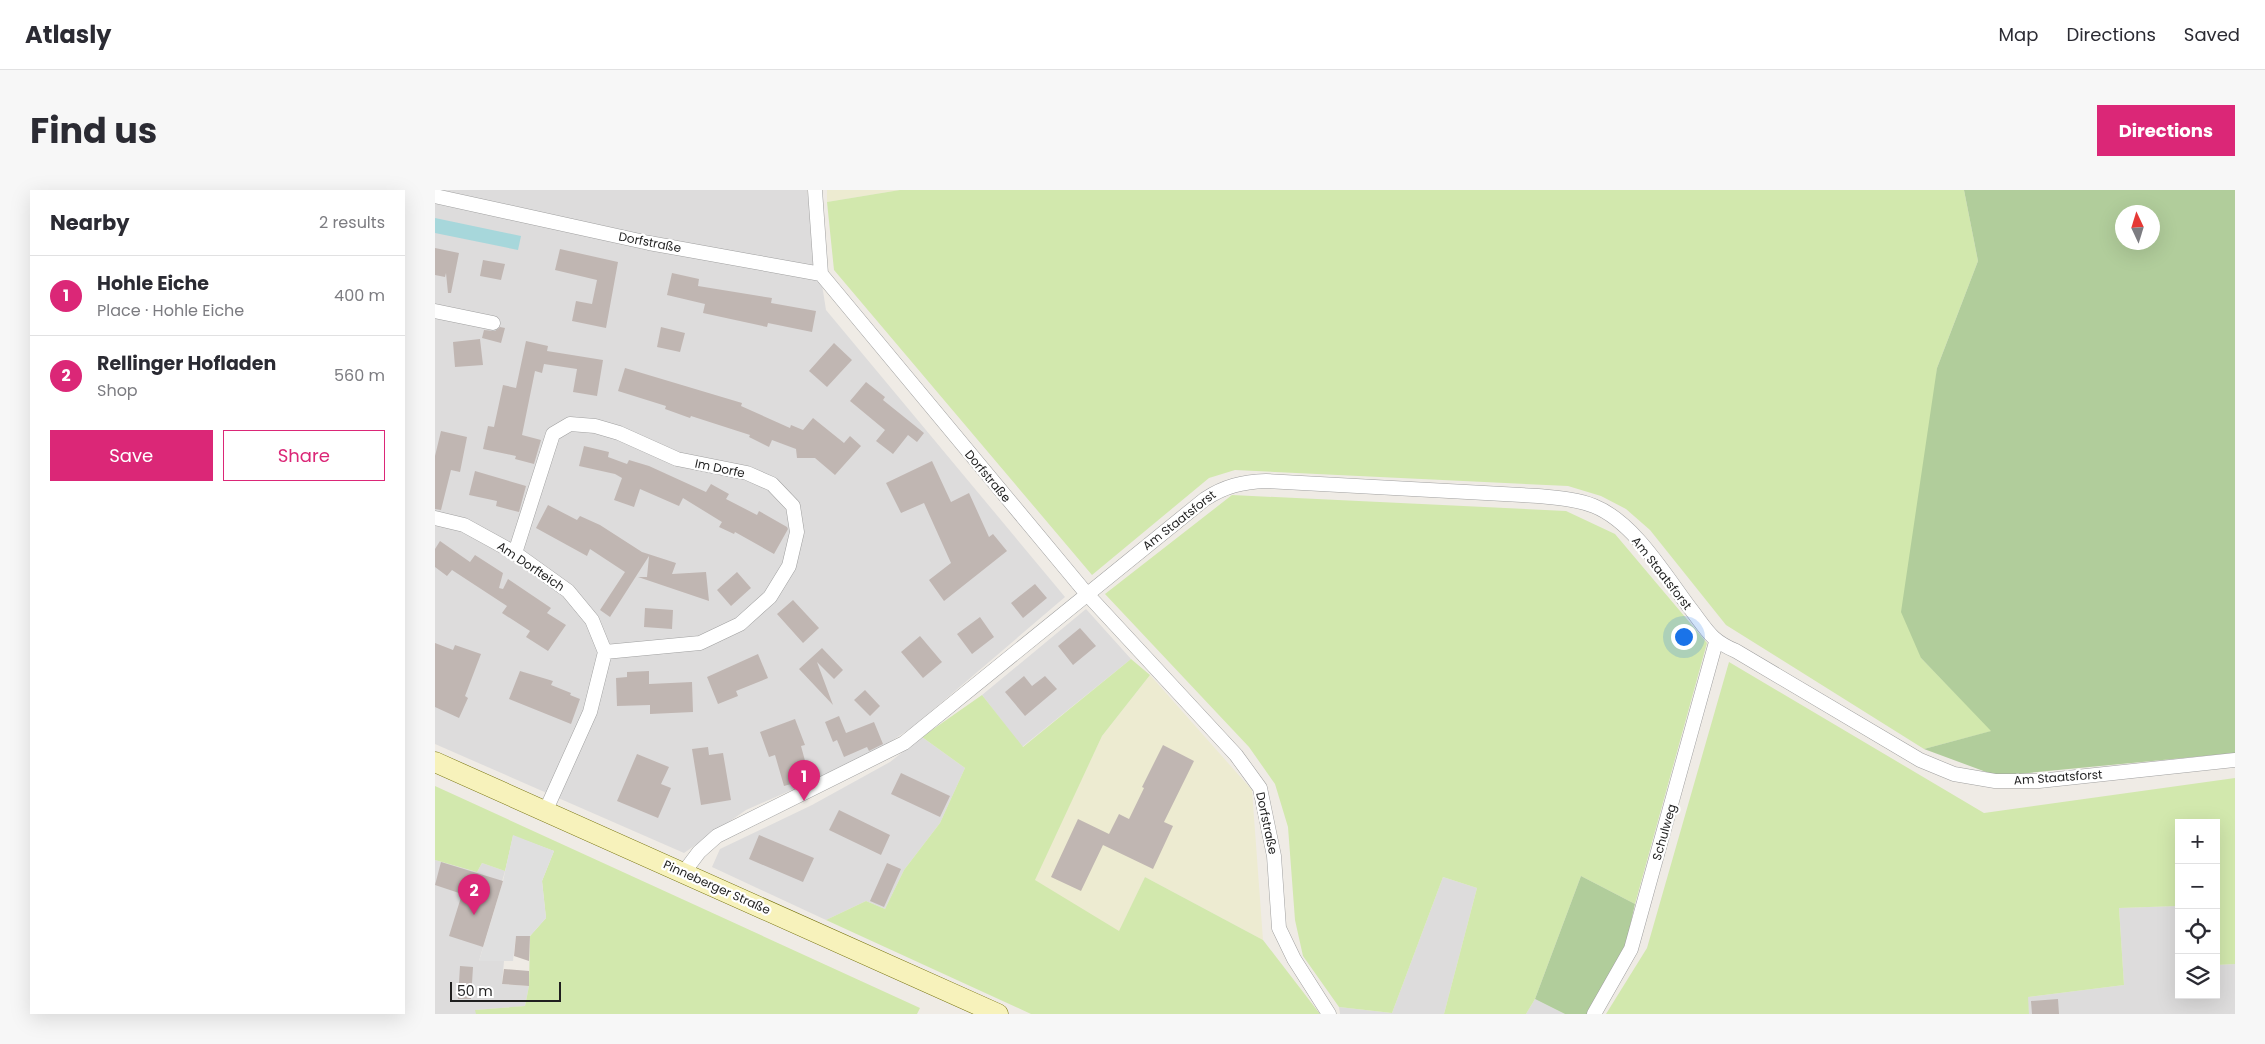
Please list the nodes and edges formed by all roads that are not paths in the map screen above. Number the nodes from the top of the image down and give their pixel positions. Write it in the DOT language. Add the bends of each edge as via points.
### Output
graph roads {
  1 [pos="815,190"];
  2 [pos="435,196"];
  3 [pos="821,274"];
  4 [pos="435,311"];
  5 [pos="493,323"];
  6 [pos="435,518"];
  7 [pos="515,553"];
  8 [pos="1087,593"];
  9 [pos="1716,642"];
  10 [pos="605,652"];
  11 [pos="2235,760"];
  12 [pos="435,762"];
  13 [pos="545,812"];
  14 [pos="684,872"];
  15 [pos="998,1014"];
  16 [pos="1329,1014"];
  17 [pos="1593,1014"];
  1 -- 3 [label="street"];
  2 -- 3 [label="street, Dorfstraße" via="649,243"];
  3 -- 8 [label="street, Dorfstraße"];
  4 -- 5 [label="street"];
  6 -- 7 [label="street, Am Dorfteich" via="464,526"];
  7 -- 10 [label="street, Am Dorfteich" via="567,591 592,620"];
  7 -- 10 [label="street, Im Dorfe" via="553,434 570,424 595,426 619,433 677,459 747,473 772,484 793,506 797,532 789,566 770,597 740,624 701,643"];
  8 -- 9 [label="street, Am Staatsforst" via="1205,499 1223,487 1244,481 1566,498 1595,507 1617,520 1639,540"];
  8 -- 14 [label="street, Am Staatsforst" via="904,743 717,836"];
  8 -- 16 [label="street, Dorfstraße" via="1236,755 1260,788 1274,856 1279,928 1294,959"];
  9 -- 11 [label="street, Am Staatsforst" via="1920,760 1954,774 1995,781 2039,781"];
  9 -- 17 [label="street, Schulweg" via="1631,948"];
  10 -- 13 [label="street" via="590,712"];
  12 -- 13 [label="main road, Pinneberger Straße"];
  13 -- 14 [label="main road, Pinneberger Straße"];
  14 -- 15 [label="main road, Pinneberger Straße"];
}
